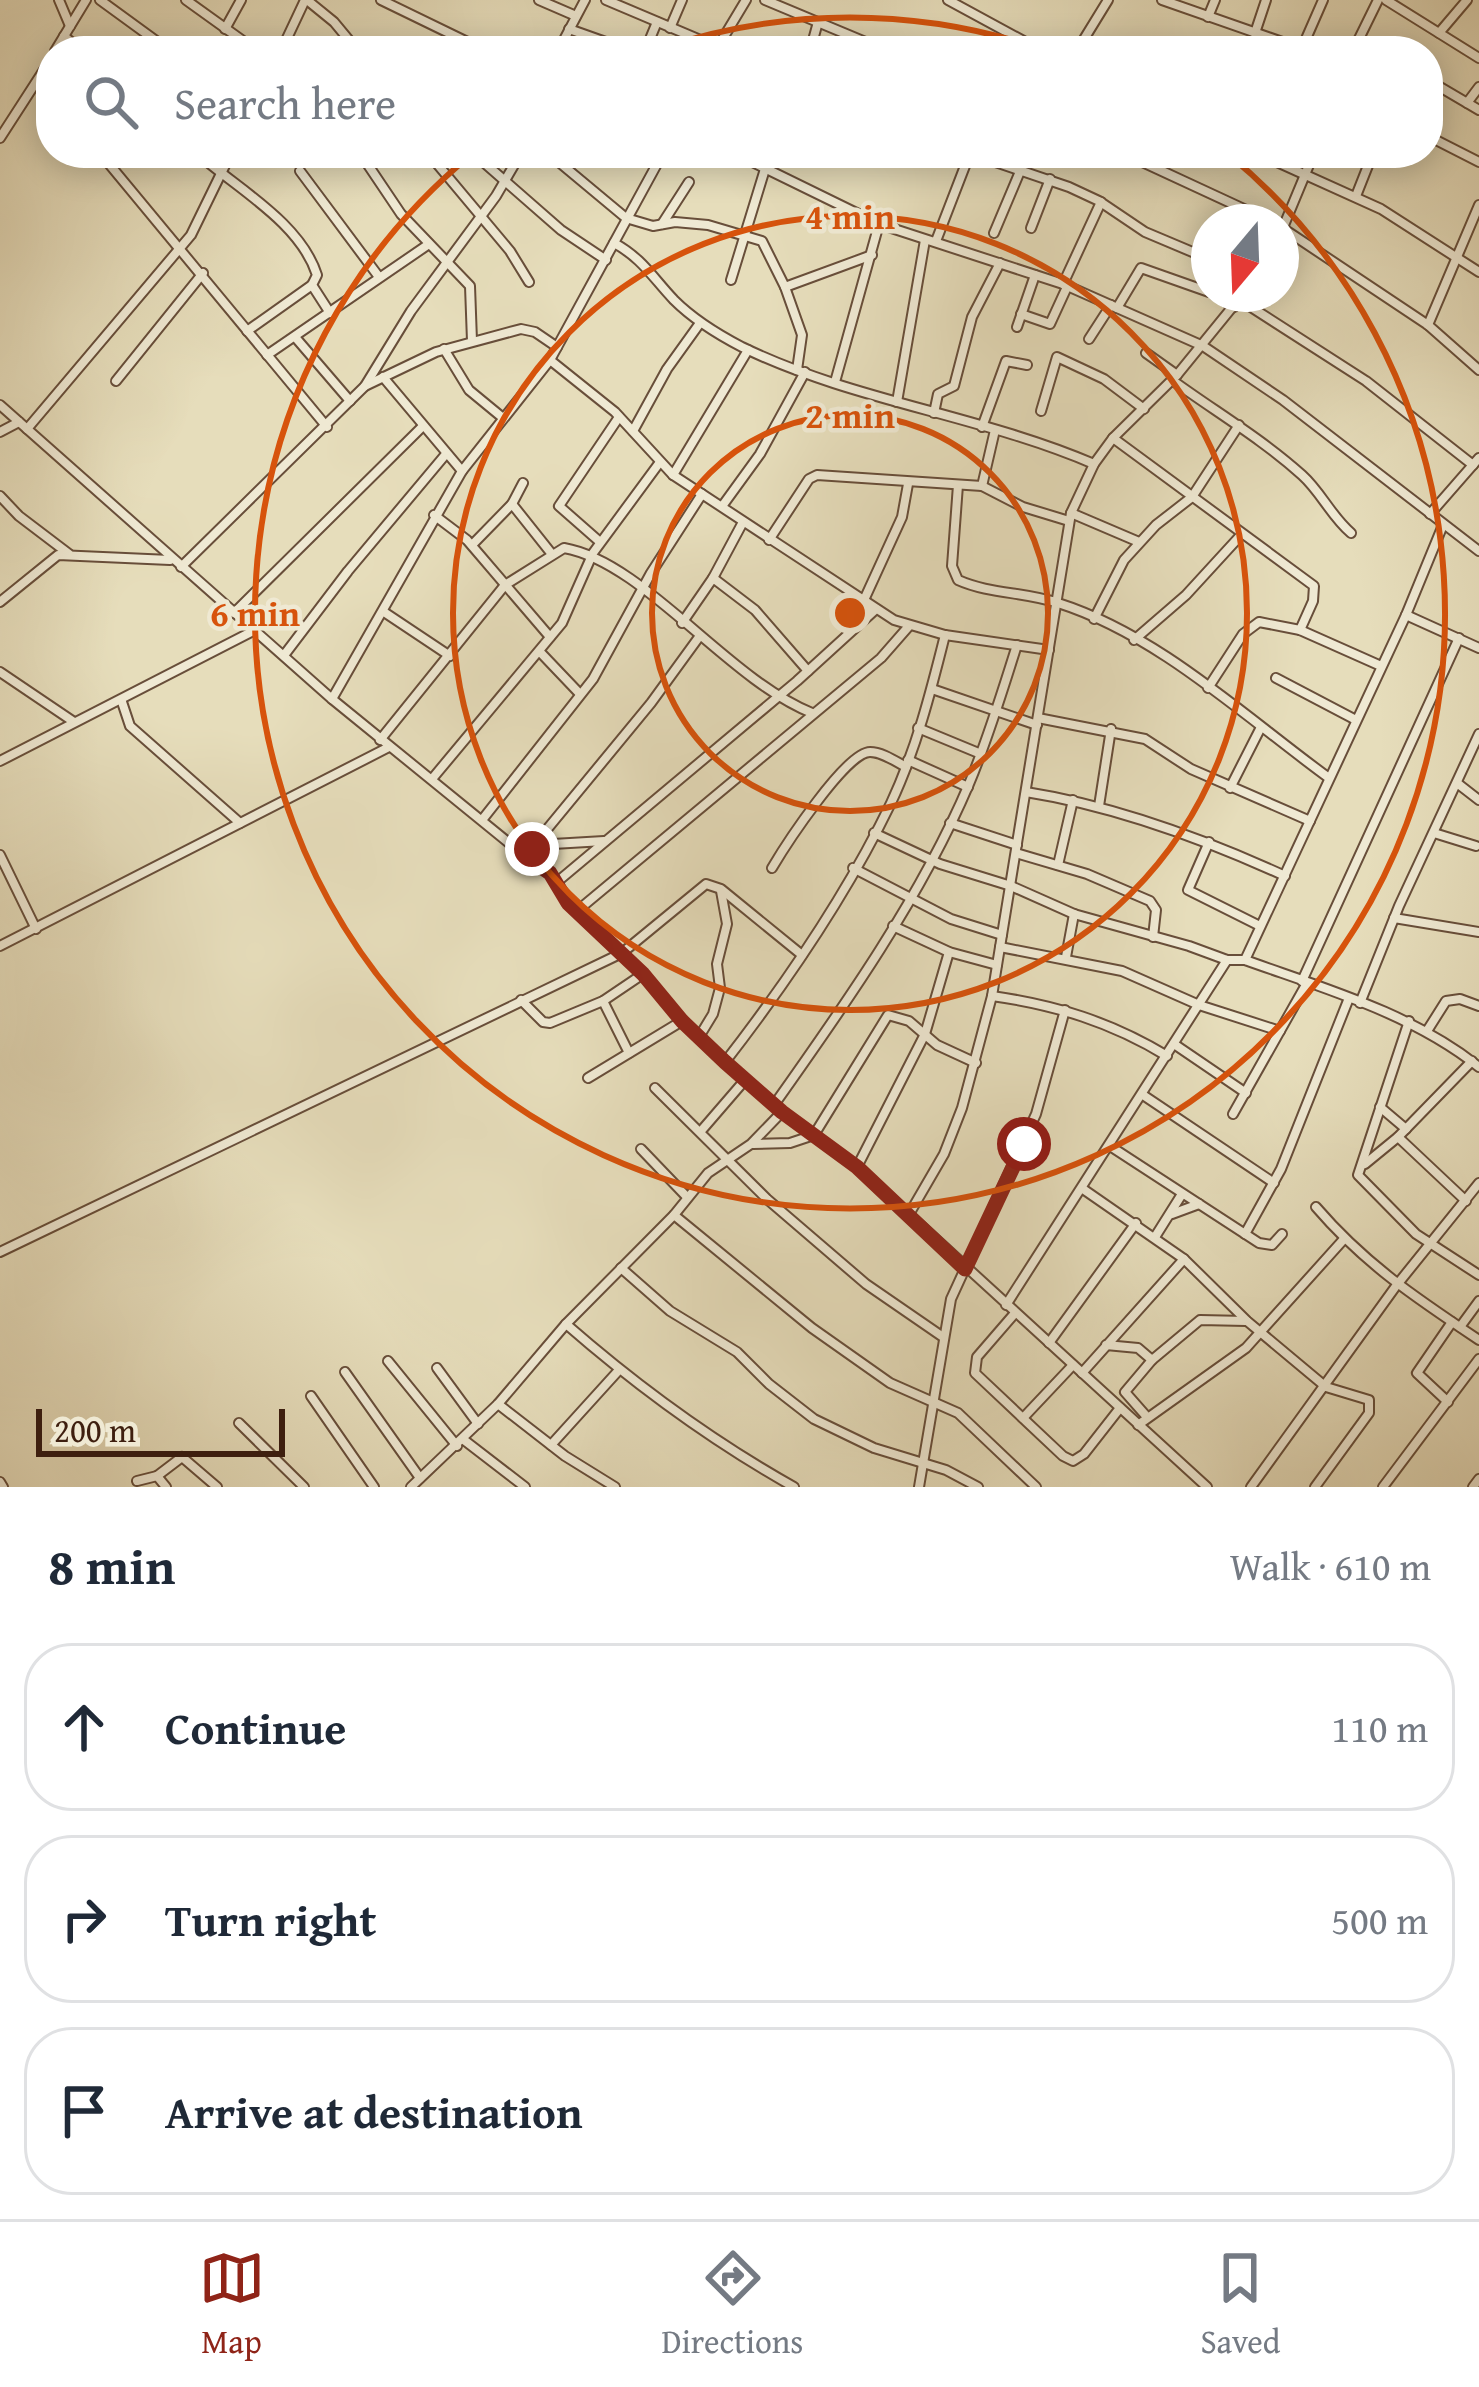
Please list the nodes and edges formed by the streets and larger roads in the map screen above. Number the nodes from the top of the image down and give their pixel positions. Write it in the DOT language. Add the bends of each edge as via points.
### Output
graph roads {
  1 [pos="59,0"];
  2 [pos="86,0"];
  3 [pos="100,0"];
  4 [pos="186,0"];
  5 [pos="241,0"];
  6 [pos="306,0"];
  7 [pos="381,0"];
  8 [pos="539,0"];
  9 [pos="585,0"];
  10 [pos="606,0"];
  11 [pos="682,0"];
  12 [pos="746,0"];
  13 [pos="765,0"];
  14 [pos="948,0"];
  15 [pos="1108,0"];
  16 [pos="1162,0"];
  17 [pos="1215,0"];
  18 [pos="1266,0"];
  19 [pos="1323,0"];
  20 [pos="1382,0"];
  21 [pos="1467,0"];
  22 [pos="576,16"];
  23 [pos="1208,17"];
  24 [pos="657,22"];
  25 [pos="818,22"];
  26 [pos="670,28"];
  27 [pos="225,29"];
  28 [pos="569,29"];
  29 [pos="67,31"];
  30 [pos="1255,33"];
  31 [pos="1439,33"];
  32 [pos="64,36"];
  33 [pos="71,36"];
  34 [pos="149,36"];
  35 [pos="235,36"];
  36 [pos="288,36"];
  37 [pos="346,36"];
  38 [pos="449,36"];
  39 [pos="566,36"];
  40 [pos="589,36"];
  41 [pos="651,36"];
  42 [pos="688,36"];
  43 [pos="725,36"];
  44 [pos="814,36"];
  45 [pos="846,36"];
  46 [pos="1014,36"];
  47 [pos="1086,36"];
  48 [pos="1264,36"];
  49 [pos="1310,36"];
  50 [pos="1360,36"];
  51 [pos="1479,58"];
  52 [pos="36,84"];
  53 [pos="1479,87"];
  54 [pos="1443,89"];
  55 [pos="1467,103"];
  56 [pos="1479,110"];
  57 [pos="0,138"];
  58 [pos="1443,143"];
  59 [pos="1479,161"];
  60 [pos="113,168"];
  61 [pos="213,168"];
  62 [pos="224,168"];
  63 [pos="369,168"];
  64 [pos="440,168"];
  65 [pos="489,168"];
  66 [pos="513,168"];
  67 [pos="566,168"];
  68 [pos="654,168"];
  69 [pos="962,168"];
  70 [pos="1018,168"];
  71 [pos="1155,168"];
  72 [pos="1295,168"];
  73 [pos="1310,168"];
  74 [pos="1367,168"];
  75 [pos="765,169"];
  76 [pos="1021,169"];
  77 [pos="300,171"];
  78 [pos="1308,173"];
  79 [pos="221,175"];
  80 [pos="1050,179"];
  81 [pos="505,182"];
  82 [pos="688,182"];
  83 [pos="1356,196"];
  84 [pos="1101,202"];
  85 [pos="1233,204"];
  86 [pos="1293,204"];
  87 [pos="1479,205"];
  88 [pos="626,218"];
  89 [pos="480,220"];
  90 [pos="879,224"];
  91 [pos="662,226"];
  92 [pos="1031,228"];
  93 [pos="994,233"];
  94 [pos="745,234"];
  95 [pos="1299,239"];
  96 [pos="931,240"];
  97 [pos="614,243"];
  98 [pos="429,244"];
  99 [pos="180,248"];
  100 [pos="1191,251"];
  101 [pos="872,255"];
  102 [pos="1459,257"];
  103 [pos="606,260"];
  104 [pos="446,261"];
  105 [pos="1000,263"];
  106 [pos="1479,272"];
  107 [pos="202,273"];
  108 [pos="1035,275"];
  109 [pos="379,277"];
  110 [pos="730,280"];
  111 [pos="529,282"];
  112 [pos="312,285"];
  113 [pos="1065,285"];
  114 [pos="1191,285"];
  115 [pos="784,286"];
  116 [pos="1114,306"];
  117 [pos="1230,312"];
  118 [pos="1258,312"];
  119 [pos="330,313"];
  120 [pos="1021,314"];
  121 [pos="700,323"];
  122 [pos="1428,326"];
  123 [pos="1017,327"];
  124 [pos="247,331"];
  125 [pos="295,337"];
  126 [pos="1088,339"];
  127 [pos="472,341"];
  128 [pos="1203,346"];
  129 [pos="557,347"];
  130 [pos="444,349"];
  131 [pos="748,350"];
  132 [pos="1146,353"];
  133 [pos="267,355"];
  134 [pos="550,360"];
  135 [pos="1028,365"];
  136 [pos="1479,370"];
  137 [pos="801,371"];
  138 [pos="383,377"];
  139 [pos="1175,377"];
  140 [pos="116,381"];
  141 [pos="835,382"];
  142 [pos="365,386"];
  143 [pos="350,401"];
  144 [pos="897,402"];
  145 [pos="0,405"];
  146 [pos="1144,410"];
  147 [pos="1041,412"];
  148 [pos="934,413"];
  149 [pos="620,417"];
  150 [pos="503,418"];
  151 [pos="1239,425"];
  152 [pos="23,426"];
  153 [pos="423,426"];
  154 [pos="982,427"];
  155 [pos="327,428"];
  156 [pos="633,430"];
  157 [pos="994,430"];
  158 [pos="0,432"];
  159 [pos="1113,438"];
  160 [pos="446,454"];
  161 [pos="660,462"];
  162 [pos="1476,462"];
  163 [pos="1094,464"];
  164 [pos="462,471"];
  165 [pos="673,475"];
  166 [pos="523,483"];
  167 [pos="908,484"];
  168 [pos="958,484"];
  169 [pos="982,487"];
  170 [pos="702,494"];
  171 [pos="0,496"];
  172 [pos="1192,497"];
  173 [pos="512,504"];
  174 [pos="723,506"];
  175 [pos="1430,514"];
  176 [pos="434,515"];
  177 [pos="1070,517"];
  178 [pos="743,522"];
  179 [pos="1443,525"];
  180 [pos="1351,532"];
  181 [pos="1241,535"];
  182 [pos="769,540"];
  183 [pos="600,542"];
  184 [pos="1138,542"];
  185 [pos="472,545"];
  186 [pos="1479,551"];
  187 [pos="551,553"];
  188 [pos="70,555"];
  189 [pos="591,557"];
  190 [pos="172,560"];
  191 [pos="181,568"];
  192 [pos="713,578"];
  193 [pos="505,585"];
  194 [pos="641,589"];
  195 [pos="864,600"];
  196 [pos="0,602"];
  197 [pos="1058,603"];
  198 [pos="875,609"];
  199 [pos="385,612"];
  200 [pos="235,613"];
  201 [pos="1406,615"];
  202 [pos="1094,619"];
  203 [pos="682,622"];
  204 [pos="909,626"];
  205 [pos="255,630"];
  206 [pos="1300,630"];
  207 [pos="945,635"];
  208 [pos="550,637"];
  209 [pos="699,637"];
  210 [pos="1459,638"];
  211 [pos="1134,640"];
  212 [pos="1017,645"];
  213 [pos="1479,648"];
  214 [pos="1049,650"];
  215 [pos="540,652"];
  216 [pos="285,654"];
  217 [pos="451,656"];
  218 [pos="1381,666"];
  219 [pos="808,671"];
  220 [pos="0,672"];
  221 [pos="1276,678"];
  222 [pos="932,688"];
  223 [pos="1208,688"];
  224 [pos="580,694"];
  225 [pos="776,698"];
  226 [pos="332,699"];
  227 [pos="122,702"];
  228 [pos="996,712"];
  229 [pos="812,713"];
  230 [pos="1356,720"];
  231 [pos="1037,722"];
  232 [pos="75,723"];
  233 [pos="918,728"];
  234 [pos="1112,729"];
  235 [pos="1260,729"];
  236 [pos="1479,734"];
  237 [pos="380,740"];
  238 [pos="389,747"];
  239 [pos="981,754"];
  240 [pos="0,761"];
  241 [pos="907,763"];
  242 [pos="1329,778"];
  243 [pos="432,779"];
  244 [pos="1457,783"];
  245 [pos="968,787"];
  246 [pos="1230,788"];
  247 [pos="1025,792"];
  248 [pos="1073,800"];
  249 [pos="1479,800"];
  250 [pos="1099,806"];
  251 [pos="482,820"];
  252 [pos="1310,821"];
  253 [pos="950,823"];
  254 [pos="240,824"];
  255 [pos="874,833"];
  256 [pos="1434,833"];
  257 [pos="605,842"];
  258 [pos="1209,842"];
  259 [pos="536,845"];
  260 [pos="1476,847"];
  261 [pos="1016,849"];
  262 [pos="0,855"];
  263 [pos="525,856"];
  264 [pos="929,859"];
  265 [pos="1058,865"];
  266 [pos="772,868"];
  267 [pos="853,868"];
  268 [pos="1285,876"];
  269 [pos="557,882"];
  270 [pos="1010,886"];
  271 [pos="721,890"];
  272 [pos="909,899"];
  273 [pos="577,911"];
  274 [pos="1074,914"];
  275 [pos="1394,918"];
  276 [pos="893,926"];
  277 [pos="1260,926"];
  278 [pos="36,928"];
  279 [pos="1479,932"];
  280 [pos="1002,934"];
  281 [pos="1153,937"];
  282 [pos="0,946"];
  283 [pos="1000,946"];
  284 [pos="949,952"];
  285 [pos="622,953"];
  286 [pos="802,955"];
  287 [pos="1066,957"];
  288 [pos="1227,960"];
  289 [pos="1245,960"];
  290 [pos="998,964"];
  291 [pos="643,974"];
  292 [pos="1305,982"];
  293 [pos="992,996"];
  294 [pos="1348,998"];
  295 [pos="521,1000"];
  296 [pos="603,1001"];
  297 [pos="1360,1003"];
  298 [pos="1199,1005"];
  299 [pos="1479,1006"];
  300 [pos="1065,1010"];
  301 [pos="682,1021"];
  302 [pos="1409,1022"];
  303 [pos="1280,1031"];
  304 [pos="1427,1031"];
  305 [pos="925,1034"];
  306 [pos="699,1037"];
  307 [pos="1174,1044"];
  308 [pos="629,1053"];
  309 [pos="1167,1056"];
  310 [pos="725,1062"];
  311 [pos="976,1063"];
  312 [pos="1475,1064"];
  313 [pos="588,1078"];
  314 [pos="746,1080"];
  315 [pos="655,1088"];
  316 [pos="1246,1094"];
  317 [pos="1144,1095"];
  318 [pos="774,1105"];
  319 [pos="1380,1107"];
  320 [pos="782,1112"];
  321 [pos="1233,1114"];
  322 [pos="701,1131"];
  323 [pos="1402,1133"];
  324 [pos="814,1135"];
  325 [pos="751,1144"];
  326 [pos="1110,1146"];
  327 [pos="641,1149"];
  328 [pos="727,1157"];
  329 [pos="1361,1166"];
  330 [pos="857,1167"];
  331 [pos="1274,1183"];
  332 [pos="1479,1183"];
  333 [pos="1083,1189"];
  334 [pos="1182,1193"];
  335 [pos="687,1197"];
  336 [pos="1468,1199"];
  337 [pos="1479,1203"];
  338 [pos="1198,1204"];
  339 [pos="1316,1207"];
  340 [pos="1171,1214"];
  341 [pos="674,1215"];
  342 [pos="908,1216"];
  343 [pos="1136,1223"];
  344 [pos="1245,1234"];
  345 [pos="1282,1234"];
  346 [pos="1416,1234"];
  347 [pos="1155,1237"];
  348 [pos="1344,1239"];
  349 [pos="1432,1242"];
  350 [pos="0,1252"];
  351 [pos="1421,1254"];
  352 [pos="1184,1259"];
  353 [pos="621,1268"];
  354 [pos="965,1269"];
  355 [pos="1479,1275"];
  356 [pos="1396,1286"];
  357 [pos="1479,1300"];
  358 [pos="1006,1305"];
  359 [pos="1016,1313"];
  360 [pos="1247,1321"];
  361 [pos="566,1324"];
  362 [pos="1456,1324"];
  363 [pos="1260,1332"];
  364 [pos="943,1337"];
  365 [pos="1479,1340"];
  366 [pos="1048,1343"];
  367 [pos="1106,1345"];
  368 [pos="1479,1359"];
  369 [pos="1152,1360"];
  370 [pos="388,1361"];
  371 [pos="1073,1365"];
  372 [pos="437,1368"];
  373 [pos="619,1370"];
  374 [pos="345,1372"];
  375 [pos="1082,1373"];
  376 [pos="1327,1387"];
  377 [pos="310,1396"];
  378 [pos="932,1401"];
  379 [pos="1448,1402"];
  380 [pos="498,1404"];
  381 [pos="1120,1407"];
  382 [pos="1147,1417"];
  383 [pos="1023,1418"];
  384 [pos="239,1423"];
  385 [pos="478,1424"];
  386 [pos="1138,1425"];
  387 [pos="460,1443"];
  388 [pos="551,1445"];
  389 [pos="925,1465"];
  390 [pos="157,1476"];
  391 [pos="420,1478"];
  392 [pos="1479,1479"];
  393 [pos="137,1481"];
  394 [pos="166,1487"];
  395 [pos="218,1487"];
  396 [pos="304,1487"];
  397 [pos="374,1487"];
  398 [pos="411,1487"];
  399 [pos="525,1487"];
  400 [pos="615,1487"];
  401 [pos="794,1487"];
  402 [pos="919,1487"];
  403 [pos="978,1487"];
  404 [pos="1036,1487"];
  405 [pos="1207,1487"];
  406 [pos="1251,1487"];
  407 [pos="1315,1487"];
  408 [pos="1383,1487"];
  409 [pos="1473,1487"];
  1 -- 29 [label="street"];
  2 -- 29 [label="street"];
  3 -- 34 [label="street"];
  4 -- 27 [label="street"];
  5 -- 27 [label="street"];
  6 -- 36 [label="street"];
  6 -- 37 [label="street"];
  7 -- 38 [label="street"];
  8 -- 22 [label="street"];
  9 -- 22 [label="street"];
  10 -- 24 [label="street"];
  11 -- 26 [label="street"];
  12 -- 43 [label="street"];
  13 -- 25 [label="street"];
  14 -- 46 [label="street"];
  15 -- 47 [label="street"];
  16 -- 23 [label="street"];
  17 -- 23 [label="street"];
  18 -- 30 [label="street"];
  19 -- 49 [label="street"];
  20 -- 31 [label="street"];
  20 -- 50 [label="street"];
  21 -- 31 [label="street"];
  22 -- 28 [label="street"];
  23 -- 30 [label="street"];
  24 -- 26 [label="street"];
  24 -- 41 [label="street"];
  25 -- 44 [label="street"];
  25 -- 45 [label="street"];
  26 -- 42 [label="street"];
  27 -- 35 [label="street"];
  28 -- 39 [label="street"];
  28 -- 40 [label="street"];
  29 -- 32 [label="street"];
  29 -- 33 [label="street"];
  30 -- 48 [label="street"];
  31 -- 51 [label="street"];
  52 -- 57 [label="street"];
  53 -- 55 [label="street"];
  54 -- 55 [label="street"];
  55 -- 56 [label="street"];
  58 -- 59 [label="street"];
  60 -- 99 [label="street"];
  61 -- 79 [label="street"];
  62 -- 79 [label="street"];
  63 -- 98 [label="street"];
  64 -- 89 [label="street"];
  65 -- 81 [label="street"];
  66 -- 81 [label="street"];
  67 -- 88 [label="street"];
  68 -- 88 [label="street"];
  69 -- 96 [label="street"];
  70 -- 76 [label="street"];
  71 -- 85 [label="street"];
  72 -- 78 [label="street"];
  73 -- 78 [label="street"];
  74 -- 83 [label="street"];
  75 -- 90 [label="street"];
  75 -- 94 [label="street"];
  76 -- 80 [label="street"];
  76 -- 93 [label="street"];
  77 -- 109 [label="street"];
  78 -- 83 [label="street"];
  78 -- 86 [label="street"];
  79 -- 99 [label="street"];
  79 -- 112 [label="street" via="293,236 315,267"];
  80 -- 84 [label="street"];
  80 -- 92 [label="street"];
  81 -- 89 [label="street"];
  81 -- 103 [label="street"];
  82 -- 91 [label="street"];
  83 -- 102 [label="street"];
  84 -- 100 [label="street"];
  84 -- 113 [label="street"];
  87 -- 102 [label="street"];
  88 -- 91 [label="street"];
  88 -- 97 [label="street"];
  89 -- 104 [label="street"];
  89 -- 111 [label="street"];
  90 -- 96 [label="street"];
  90 -- 101 [label="street"];
  91 -- 94 [label="street" via="690,222"];
  94 -- 110 [label="street"];
  94 -- 115 [label="street" via="769,248"];
  95 -- 122 [label="street"];
  96 -- 105 [label="street"];
  96 -- 144 [label="street"];
  97 -- 103 [label="street"];
  97 -- 121 [label="street" via="641,259"];
  98 -- 104 [label="street"];
  98 -- 109 [label="street"];
  99 -- 107 [label="street"];
  99 -- 152 [label="street"];
  101 -- 115 [label="street"];
  101 -- 141 [label="street"];
  102 -- 106 [label="street"];
  102 -- 122 [label="street"];
  103 -- 129 [label="street"];
  104 -- 127 [label="street" via="470,286"];
  104 -- 142 [label="street"];
  105 -- 108 [label="street"];
  105 -- 148 [label="street" via="972,317 954,386 938,394"];
  107 -- 124 [label="street"];
  107 -- 140 [label="street"];
  108 -- 113 [label="street"];
  108 -- 120 [label="street"];
  109 -- 119 [label="street"];
  112 -- 119 [label="street"];
  112 -- 124 [label="street"];
  113 -- 116 [label="street"];
  113 -- 120 [label="street" via="1050,324"];
  114 -- 116 [label="street" via="1142,267"];
  115 -- 137 [label="street" via="802,335"];
  116 -- 126 [label="street"];
  116 -- 128 [label="street"];
  117 -- 128 [label="street"];
  118 -- 162 [label="street"];
  119 -- 125 [label="street"];
  120 -- 123 [label="street"];
  121 -- 131 [label="street"];
  121 -- 156 [label="street"];
  122 -- 136 [label="street"];
  124 -- 133 [label="street"];
  125 -- 133 [label="street"];
  125 -- 143 [label="street"];
  127 -- 129 [label="street" via="526,328"];
  127 -- 130 [label="street"];
  128 -- 139 [label="street"];
  128 -- 175 [label="street"];
  129 -- 134 [label="street"];
  130 -- 138 [label="street"];
  130 -- 150 [label="street" via="469,390"];
  131 -- 137 [label="street"];
  131 -- 165 [label="street"];
  132 -- 139 [label="street"];
  133 -- 155 [label="street"];
  134 -- 149 [label="street"];
  134 -- 150 [label="street"];
  135 -- 154 [label="street" via="1006,361"];
  137 -- 141 [label="street"];
  137 -- 174 [label="street" via="760,454"];
  138 -- 142 [label="street"];
  138 -- 153 [label="street"];
  139 -- 146 [label="street"];
  139 -- 151 [label="street"];
  141 -- 144 [label="street"];
  142 -- 143 [label="street"];
  143 -- 155 [label="street"];
  144 -- 148 [label="street"];
  145 -- 152 [label="street"];
  146 -- 147 [label="street" via="1057,357"];
  146 -- 159 [label="street"];
  148 -- 154 [label="street"];
  149 -- 156 [label="street"];
  149 -- 183 [label="street" via="559,506"];
  150 -- 164 [label="street"];
  151 -- 172 [label="street"];
  151 -- 180 [label="street" via="1307,478"];
  152 -- 158 [label="street"];
  152 -- 190 [label="street"];
  153 -- 160 [label="street"];
  153 -- 200 [label="street"];
  154 -- 157 [label="street"];
  155 -- 191 [label="street"];
  156 -- 161 [label="street"];
  157 -- 163 [label="street"];
  157 -- 169 [label="street"];
  159 -- 163 [label="street"];
  159 -- 172 [label="street"];
  160 -- 164 [label="street"];
  160 -- 216 [label="street"];
  161 -- 165 [label="street"];
  161 -- 183 [label="street"];
  162 -- 175 [label="street"];
  163 -- 177 [label="street"];
  164 -- 176 [label="street"];
  165 -- 170 [label="street"];
  166 -- 173 [label="street"];
  167 -- 168 [label="street"];
  167 -- 182 [label="street" via="813,475"];
  167 -- 195 [label="street" via="902,517"];
  168 -- 169 [label="street"];
  168 -- 197 [label="street" via="954,576"];
  169 -- 177 [label="street"];
  170 -- 174 [label="street"];
  170 -- 194 [label="street"];
  171 -- 188 [label="street"];
  172 -- 181 [label="street"];
  172 -- 184 [label="street"];
  173 -- 185 [label="street"];
  173 -- 187 [label="street"];
  174 -- 178 [label="street"];
  175 -- 179 [label="street"];
  176 -- 185 [label="street"];
  176 -- 199 [label="street"];
  177 -- 184 [label="street"];
  177 -- 197 [label="street"];
  178 -- 182 [label="street"];
  178 -- 192 [label="street"];
  179 -- 186 [label="street"];
  179 -- 201 [label="street"];
  181 -- 206 [label="street" via="1314,586"];
  181 -- 211 [label="street"];
  182 -- 195 [label="street"];
  183 -- 189 [label="street"];
  184 -- 202 [label="street"];
  185 -- 193 [label="street"];
  187 -- 189 [label="street" via="570,548"];
  187 -- 193 [label="street"];
  188 -- 190 [label="street"];
  188 -- 196 [label="street" via="49,560"];
  189 -- 194 [label="street"];
  189 -- 208 [label="street"];
  190 -- 191 [label="street"];
  191 -- 200 [label="street"];
  192 -- 203 [label="street"];
  192 -- 219 [label="street" via="755,610"];
  193 -- 208 [label="street"];
  193 -- 217 [label="street"];
  194 -- 203 [label="street"];
  194 -- 224 [label="street"];
  195 -- 198 [label="street"];
  197 -- 202 [label="street"];
  197 -- 214 [label="street"];
  198 -- 204 [label="street"];
  198 -- 219 [label="street"];
  199 -- 217 [label="street"];
  199 -- 226 [label="street"];
  200 -- 205 [label="street"];
  201 -- 210 [label="street"];
  201 -- 218 [label="street"];
  202 -- 211 [label="street"];
  203 -- 209 [label="street"];
  204 -- 207 [label="street"];
  204 -- 229 [label="street"];
  205 -- 216 [label="street"];
  205 -- 227 [label="street"];
  206 -- 218 [label="street"];
  206 -- 223 [label="street" via="1252,625"];
  207 -- 212 [label="street"];
  207 -- 222 [label="street"];
  208 -- 215 [label="street"];
  209 -- 225 [label="street"];
  209 -- 259 [label="street"];
  210 -- 213 [label="street"];
  210 -- 292 [label="street"];
  211 -- 223 [label="street"];
  212 -- 214 [label="street"];
  212 -- 228 [label="street"];
  214 -- 231 [label="street"];
  215 -- 224 [label="street"];
  215 -- 243 [label="street"];
  216 -- 226 [label="street"];
  217 -- 237 [label="street"];
  218 -- 230 [label="street"];
  219 -- 225 [label="street"];
  220 -- 232 [label="street"];
  221 -- 230 [label="street"];
  222 -- 228 [label="street"];
  222 -- 233 [label="street"];
  223 -- 235 [label="street"];
  224 -- 251 [label="street"];
  225 -- 229 [label="street"];
  225 -- 257 [label="street"];
  226 -- 237 [label="street"];
  227 -- 232 [label="street"];
  227 -- 254 [label="street" via="130,726"];
  228 -- 231 [label="street"];
  228 -- 239 [label="street"];
  229 -- 273 [label="street"];
  230 -- 242 [label="street"];
  231 -- 234 [label="street"];
  231 -- 247 [label="street"];
  232 -- 240 [label="street"];
  233 -- 239 [label="street"];
  233 -- 241 [label="street"];
  234 -- 246 [label="street"];
  234 -- 250 [label="street"];
  235 -- 242 [label="street"];
  235 -- 246 [label="street"];
  236 -- 244 [label="street"];
  237 -- 238 [label="street"];
  238 -- 243 [label="street"];
  238 -- 254 [label="street"];
  239 -- 245 [label="street"];
  241 -- 245 [label="street"];
  241 -- 255 [label="street"];
  241 -- 266 [label="street" via="874,752 858,756"];
  242 -- 252 [label="street"];
  243 -- 251 [label="street"];
  244 -- 249 [label="street"];
  244 -- 256 [label="street"];
  245 -- 253 [label="street"];
  246 -- 252 [label="street"];
  247 -- 248 [label="street"];
  247 -- 261 [label="street"];
  248 -- 250 [label="street"];
  248 -- 265 [label="street"];
  250 -- 258 [label="street"];
  251 -- 263 [label="street"];
  252 -- 268 [label="street"];
  253 -- 261 [label="street"];
  253 -- 264 [label="street"];
  254 -- 278 [label="street"];
  255 -- 264 [label="street"];
  255 -- 267 [label="street"];
  256 -- 260 [label="street"];
  256 -- 275 [label="street"];
  257 -- 259 [label="street"];
  257 -- 269 [label="street"];
  258 -- 268 [label="street"];
  258 -- 277 [label="street" via="1188,890"];
  259 -- 263 [label="street"];
  261 -- 265 [label="street"];
  261 -- 270 [label="street"];
  262 -- 278 [label="street"];
  263 -- 269 [label="street"];
  264 -- 270 [label="street"];
  264 -- 272 [label="street"];
  265 -- 281 [label="street" via="1150,901"];
  267 -- 272 [label="street"];
  267 -- 286 [label="street"];
  268 -- 277 [label="street"];
  269 -- 273 [label="street"];
  270 -- 274 [label="street"];
  270 -- 280 [label="street"];
  271 -- 285 [label="street" via="696,889"];
  271 -- 286 [label="street"];
  271 -- 306 [label="street" via="727,924 719,988"];
  272 -- 276 [label="street"];
  272 -- 280 [label="street"];
  273 -- 285 [label="street"];
  274 -- 281 [label="street"];
  274 -- 287 [label="street"];
  275 -- 279 [label="street"];
  275 -- 297 [label="street"];
  276 -- 284 [label="street"];
  276 -- 318 [label="street"];
  277 -- 289 [label="street"];
  278 -- 282 [label="street"];
  280 -- 283 [label="street"];
  281 -- 288 [label="street"];
  283 -- 287 [label="street"];
  283 -- 290 [label="street"];
  284 -- 290 [label="street"];
  284 -- 305 [label="street"];
  285 -- 291 [label="street"];
  285 -- 295 [label="street"];
  286 -- 310 [label="street"];
  287 -- 298 [label="street" via="1122,970"];
  288 -- 289 [label="street"];
  288 -- 298 [label="street"];
  289 -- 292 [label="street"];
  290 -- 293 [label="street"];
  291 -- 296 [label="street"];
  291 -- 301 [label="street"];
  292 -- 294 [label="street"];
  292 -- 303 [label="street"];
  293 -- 300 [label="street"];
  293 -- 311 [label="street"];
  294 -- 297 [label="street"];
  294 -- 331 [label="street"];
  295 -- 296 [label="street" via="547,1023"];
  295 -- 350 [label="street"];
  296 -- 308 [label="street"];
  297 -- 302 [label="street"];
  298 -- 303 [label="street"];
  298 -- 307 [label="street"];
  299 -- 304 [label="street" via="1446,1001"];
  300 -- 309 [label="street"];
  300 -- 354 [label="street" via="1036,1114"];
  301 -- 306 [label="street"];
  301 -- 308 [label="street"];
  302 -- 304 [label="street"];
  302 -- 319 [label="street"];
  303 -- 316 [label="street"];
  304 -- 312 [label="street"];
  305 -- 311 [label="street"];
  305 -- 324 [label="street" via="885,1016"];
  305 -- 330 [label="street"];
  306 -- 310 [label="street"];
  307 -- 309 [label="street"];
  307 -- 316 [label="street"];
  308 -- 313 [label="street"];
  309 -- 317 [label="street"];
  310 -- 314 [label="street"];
  311 -- 342 [label="street" via="944,1154"];
  312 -- 323 [label="street"];
  314 -- 318 [label="street"];
  314 -- 322 [label="street"];
  315 -- 322 [label="street"];
  316 -- 321 [label="street"];
  317 -- 326 [label="street"];
  317 -- 331 [label="street"];
  318 -- 320 [label="street"];
  319 -- 323 [label="street"];
  319 -- 329 [label="street"];
  320 -- 324 [label="street"];
  320 -- 325 [label="street"];
  322 -- 328 [label="street"];
  323 -- 329 [label="street"];
  323 -- 336 [label="street"];
  324 -- 325 [label="street"];
  324 -- 330 [label="street"];
  325 -- 328 [label="street"];
  326 -- 333 [label="street"];
  326 -- 334 [label="street"];
  327 -- 335 [label="street"];
  328 -- 335 [label="street"];
  328 -- 364 [label="street" via="866,1284"];
  329 -- 346 [label="street" via="1360,1177"];
  330 -- 342 [label="street"];
  331 -- 344 [label="street"];
  332 -- 336 [label="street"];
  333 -- 343 [label="street"];
  333 -- 358 [label="street"];
  334 -- 338 [label="street"];
  334 -- 340 [label="street"];
  335 -- 341 [label="street"];
  336 -- 337 [label="street"];
  336 -- 349 [label="street"];
  338 -- 340 [label="street"];
  338 -- 344 [label="street"];
  339 -- 348 [label="street"];
  340 -- 347 [label="street"];
  341 -- 353 [label="street"];
  341 -- 378 [label="street" via="812,1328 890,1383"];
  342 -- 354 [label="street"];
  343 -- 347 [label="street"];
  343 -- 366 [label="street"];
  344 -- 345 [label="street" via="1268,1245"];
  346 -- 349 [label="street"];
  346 -- 351 [label="street"];
  347 -- 352 [label="street"];
  348 -- 356 [label="street"];
  348 -- 363 [label="street"];
  349 -- 351 [label="street"];
  349 -- 355 [label="street"];
  351 -- 356 [label="street"];
  352 -- 360 [label="street"];
  352 -- 367 [label="street"];
  353 -- 361 [label="street"];
  353 -- 389 [label="street" via="814,1419"];
  354 -- 358 [label="street"];
  354 -- 364 [label="street"];
  356 -- 362 [label="street"];
  356 -- 376 [label="street"];
  357 -- 362 [label="street"];
  358 -- 359 [label="street"];
  359 -- 366 [label="street"];
  359 -- 383 [label="street" via="974,1370"];
  360 -- 363 [label="street"];
  360 -- 369 [label="street" via="1200,1320"];
  361 -- 373 [label="street"];
  361 -- 380 [label="street"];
  362 -- 365 [label="street"];
  362 -- 379 [label="street" via="1417,1371"];
  363 -- 376 [label="street"];
  363 -- 382 [label="street"];
  364 -- 378 [label="street"];
  366 -- 371 [label="street"];
  367 -- 369 [label="street" via="1138,1348"];
  367 -- 375 [label="street"];
  368 -- 379 [label="street"];
  369 -- 382 [label="street" via="1125,1392"];
  370 -- 387 [label="street"];
  371 -- 375 [label="street"];
  371 -- 383 [label="street"];
  372 -- 385 [label="street"];
  373 -- 388 [label="street"];
  373 -- 401 [label="street"];
  374 -- 391 [label="street"];
  375 -- 381 [label="street"];
  376 -- 406 [label="street"];
  376 -- 407 [label="street" via="1360,1394 1370,1408"];
  377 -- 397 [label="street"];
  378 -- 389 [label="street"];
  378 -- 404 [label="street" via="958,1413"];
  379 -- 408 [label="street"];
  380 -- 385 [label="street"];
  380 -- 388 [label="street"];
  381 -- 383 [label="street" via="1073,1461"];
  381 -- 386 [label="street"];
  382 -- 386 [label="street"];
  384 -- 396 [label="street"];
  385 -- 387 [label="street"];
  386 -- 405 [label="street"];
  387 -- 391 [label="street"];
  387 -- 399 [label="street"];
  388 -- 400 [label="street"];
  389 -- 402 [label="street"];
  389 -- 403 [label="street"];
  390 -- 393 [label="street"];
  390 -- 394 [label="street"];
  390 -- 395 [label="street" via="182,1457"];
  391 -- 398 [label="street"];
  392 -- 409 [label="street"];
}
